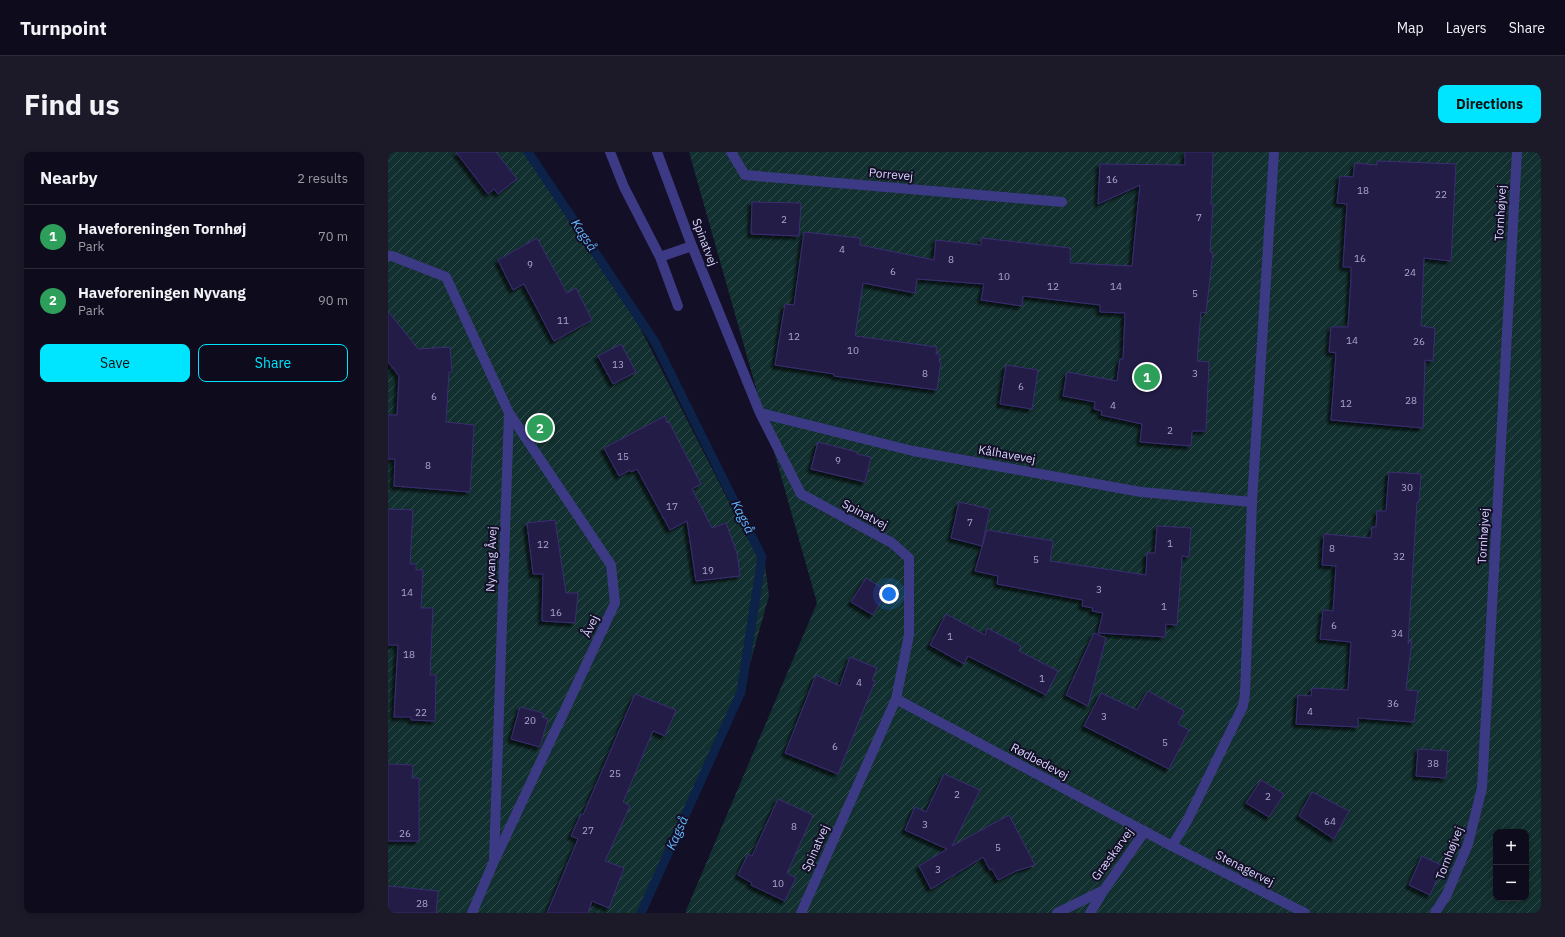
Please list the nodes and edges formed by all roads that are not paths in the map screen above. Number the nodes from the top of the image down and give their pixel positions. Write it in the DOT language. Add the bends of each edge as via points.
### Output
graph roads {
  1 [pos="610,152"];
  2 [pos="657,152"];
  3 [pos="731,152"];
  4 [pos="1274,152"];
  5 [pos="1517,152"];
  6 [pos="1062,202"];
  7 [pos="692,246"];
  8 [pos="388,256"];
  9 [pos="660,257"];
  10 [pos="678,306"];
  11 [pos="509,413"];
  12 [pos="760,413"];
  13 [pos="1252,502"];
  14 [pos="896,699"];
  15 [pos="1145,831"];
  16 [pos="1172,846"];
  17 [pos="494,861"];
  18 [pos="1104,890"];
  19 [pos="472,913"];
  20 [pos="801,913"];
  21 [pos="1058,913"];
  22 [pos="1090,913"];
  23 [pos="1305,913"];
  24 [pos="1435,913"];
  1 -- 9 [label="lane" via="624,187"];
  2 -- 7 [label="lane, Spinatvej"];
  3 -- 6 [label="lane, Porrevej" via="745,175"];
  4 -- 13 [label="lane"];
  5 -- 24 [label="lane, Tornhøjvej" via="1482,788 1468,844 1447,894"];
  7 -- 9 [label="lane"];
  7 -- 12 [label="lane, Spinatvej"];
  8 -- 11 [label="lane, Nyvang Åvej" via="446,277"];
  9 -- 10 [label="lane"];
  11 -- 17 [label="lane, Nyvang Åvej"];
  11 -- 17 [label="lane, Åvej" via="612,565 615,603"];
  12 -- 13 [label="lane, Kålhavevej" via="914,451 1141,492"];
  12 -- 14 [label="lane, Spinatvej" via="801,494 892,543 909,558 909,635"];
  13 -- 16 [label="lane" via="1243,706"];
  14 -- 15 [label="lane, Rødbedevej"];
  14 -- 20 [label="lane, Spinatvej"];
  15 -- 16 [label="lane, Rødbedevej"];
  15 -- 18 [label="lane, Græskarvej"];
  16 -- 23 [label="lane, Stenagervej"];
  17 -- 19 [label="lane, Nyvang Åvej"];
  18 -- 21 [label="lane, Græskarvej"];
  18 -- 22 [label="lane"];
}
